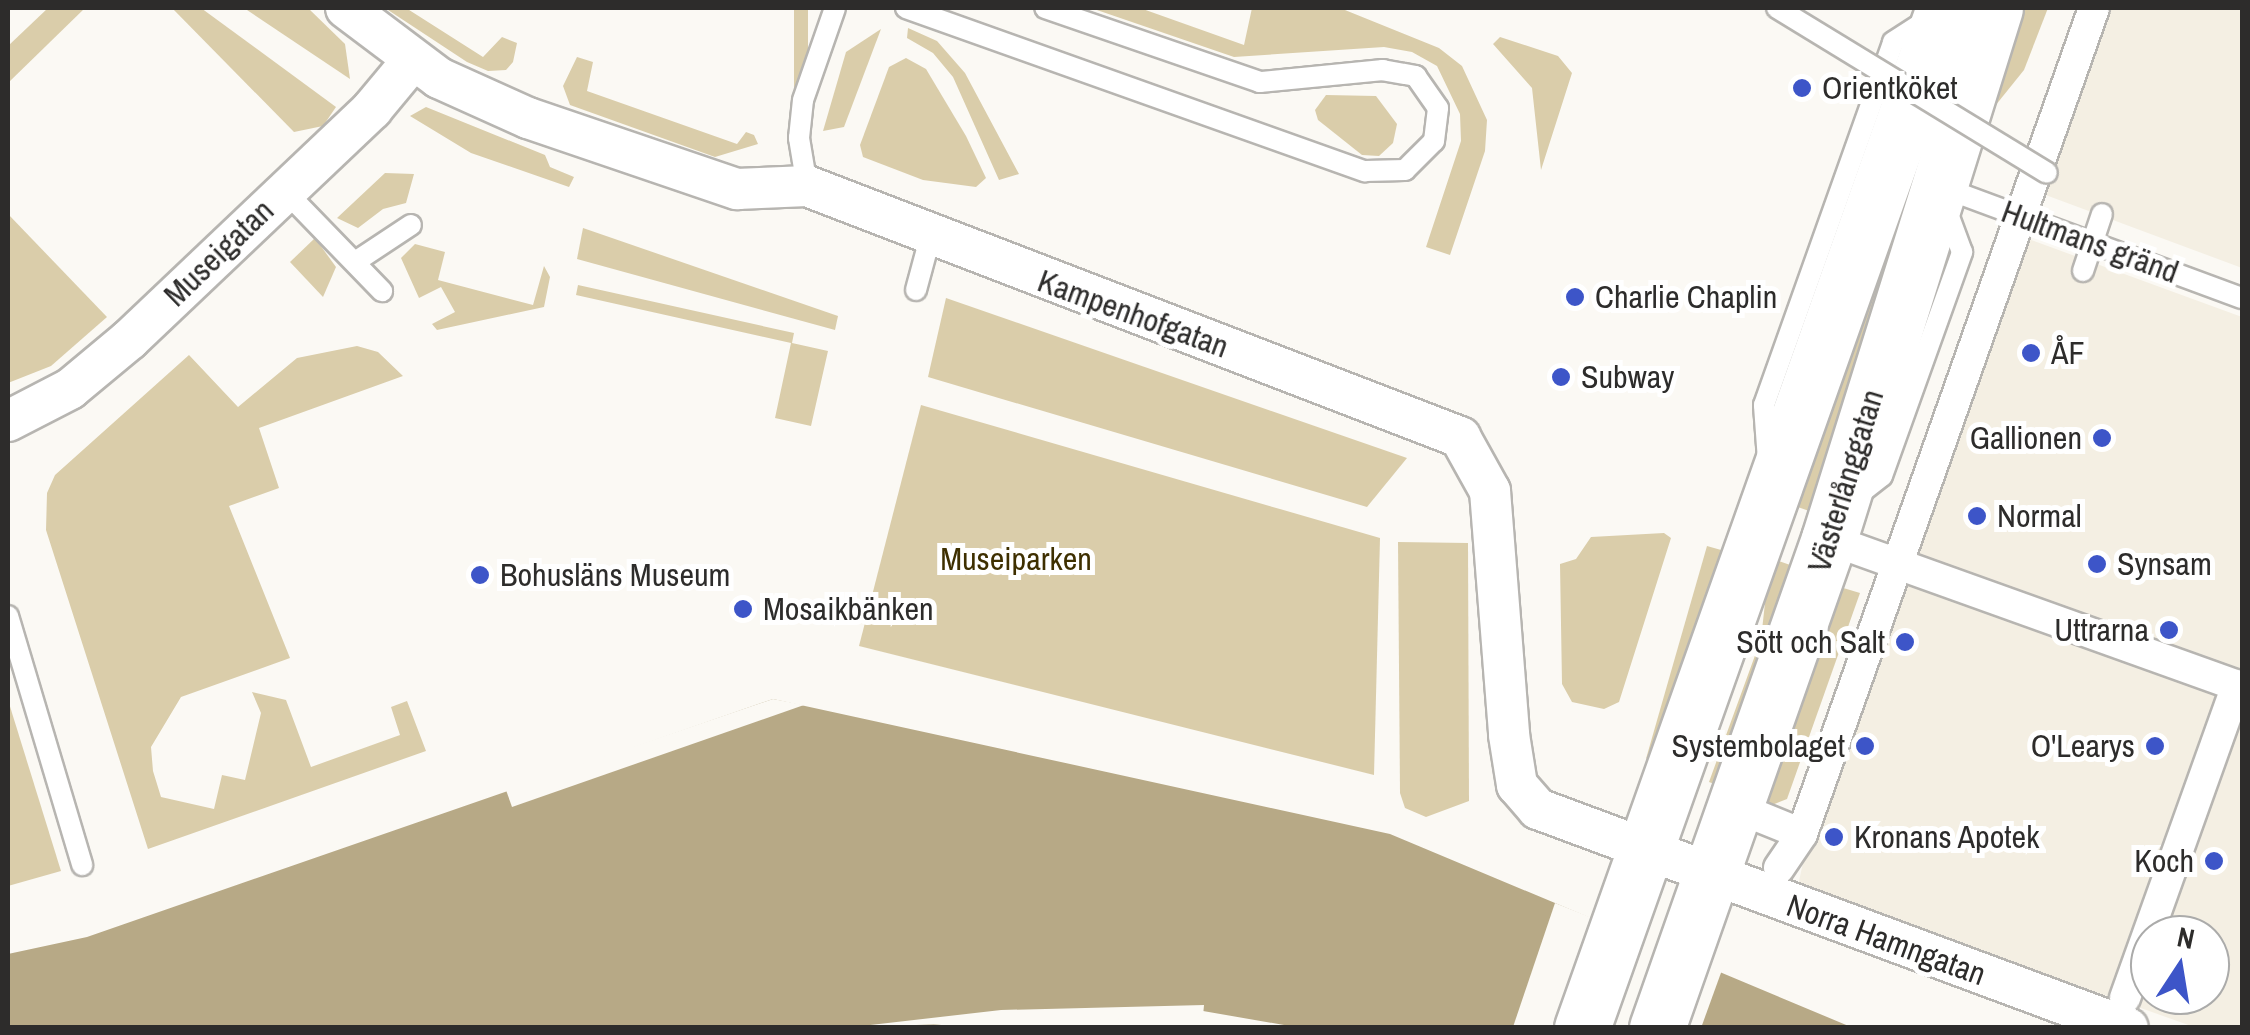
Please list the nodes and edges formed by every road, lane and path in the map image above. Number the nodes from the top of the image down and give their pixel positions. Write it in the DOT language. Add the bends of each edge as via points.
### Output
graph roads {
  1 [pos="346,8"];
  2 [pos="834,8"];
  3 [pos="906,8"];
  4 [pos="1046,8"];
  5 [pos="1776,8"];
  6 [pos="1960,8"];
  7 [pos="2094,8"];
  8 [pos="412,61"];
  9 [pos="2047,173"];
  10 [pos="807,186"];
  11 [pos="1938,186"];
  12 [pos="284,190"];
  13 [pos="2102,214"];
  14 [pos="2017,216"];
  15 [pos="411,225"];
  16 [pos="930,238"];
  17 [pos="354,262"];
  18 [pos="2083,270"];
  19 [pos="382,290"];
  20 [pos="916,290"];
  21 [pos="2242,298"];
  22 [pos="8,421"];
  23 [pos="1845,530"];
  24 [pos="1897,563"];
  25 [pos="8,616"];
  26 [pos="2240,686"];
  27 [pos="1760,816"];
  28 [pos="1802,834"];
  29 [pos="1644,853"];
  30 [pos="82,865"];
  31 [pos="1780,868"];
  32 [pos="1711,876"];
  33 [pos="2126,1013"];
  34 [pos="1582,1028"];
  35 [pos="1656,1028"];
  1 -- 8 [label="street, Kampenhofgatan"];
  2 -- 10 [label="lane" via="804,100 799,138"];
  3 -- 4 [label="lane" via="1366,172 1405,170 1434,142 1438,108 1416,76 1383,70 1260,82"];
  5 -- 9 [label="lane, bridge"];
  6 -- 11 [label="main road, Västerlånggatan"];
  6 -- 29 [label="main road, Västerlånggatan" via="1774,487"];
  7 -- 14 [label="street"];
  8 -- 10 [label="street, Kampenhofgatan" via="528,118 710,181 737,189"];
  8 -- 12 [label="street, Museigatan" via="372,109"];
  10 -- 16 [label="street, Kampenhofgatan"];
  11 -- 14 [label="lane, Hultmans gränd"];
  11 -- 23 [label="main road, Västerlånggatan"];
  12 -- 17 [label="lane"];
  12 -- 22 [label="street, Museigatan" via="130,340 70,389"];
  13 -- 18 [label="lane, bridge"];
  14 -- 21 [label="lane, Hultmans gränd"];
  14 -- 24 [label="street"];
  15 -- 17 [label="lane"];
  16 -- 20 [label="lane"];
  16 -- 29 [label="street, Kampenhofgatan" via="1460,437 1483,470 1494,510 1517,785 1558,822"];
  17 -- 19 [label="lane"];
  23 -- 24 [label="street"];
  23 -- 32 [label="main road, Västerlånggatan"];
  24 -- 26 [label="street"];
  24 -- 28 [label="street"];
  25 -- 30 [label="lane"];
  26 -- 33 [label="street"];
  27 -- 28 [label="street"];
  28 -- 31 [label="street"];
  29 -- 32 [label="street, Norra Hamngatan"];
  29 -- 34 [label="main road, Västerlånggatan"];
  32 -- 33 [label="street, Norra Hamngatan"];
  32 -- 35 [label="main road, Västerlånggatan"];
}
